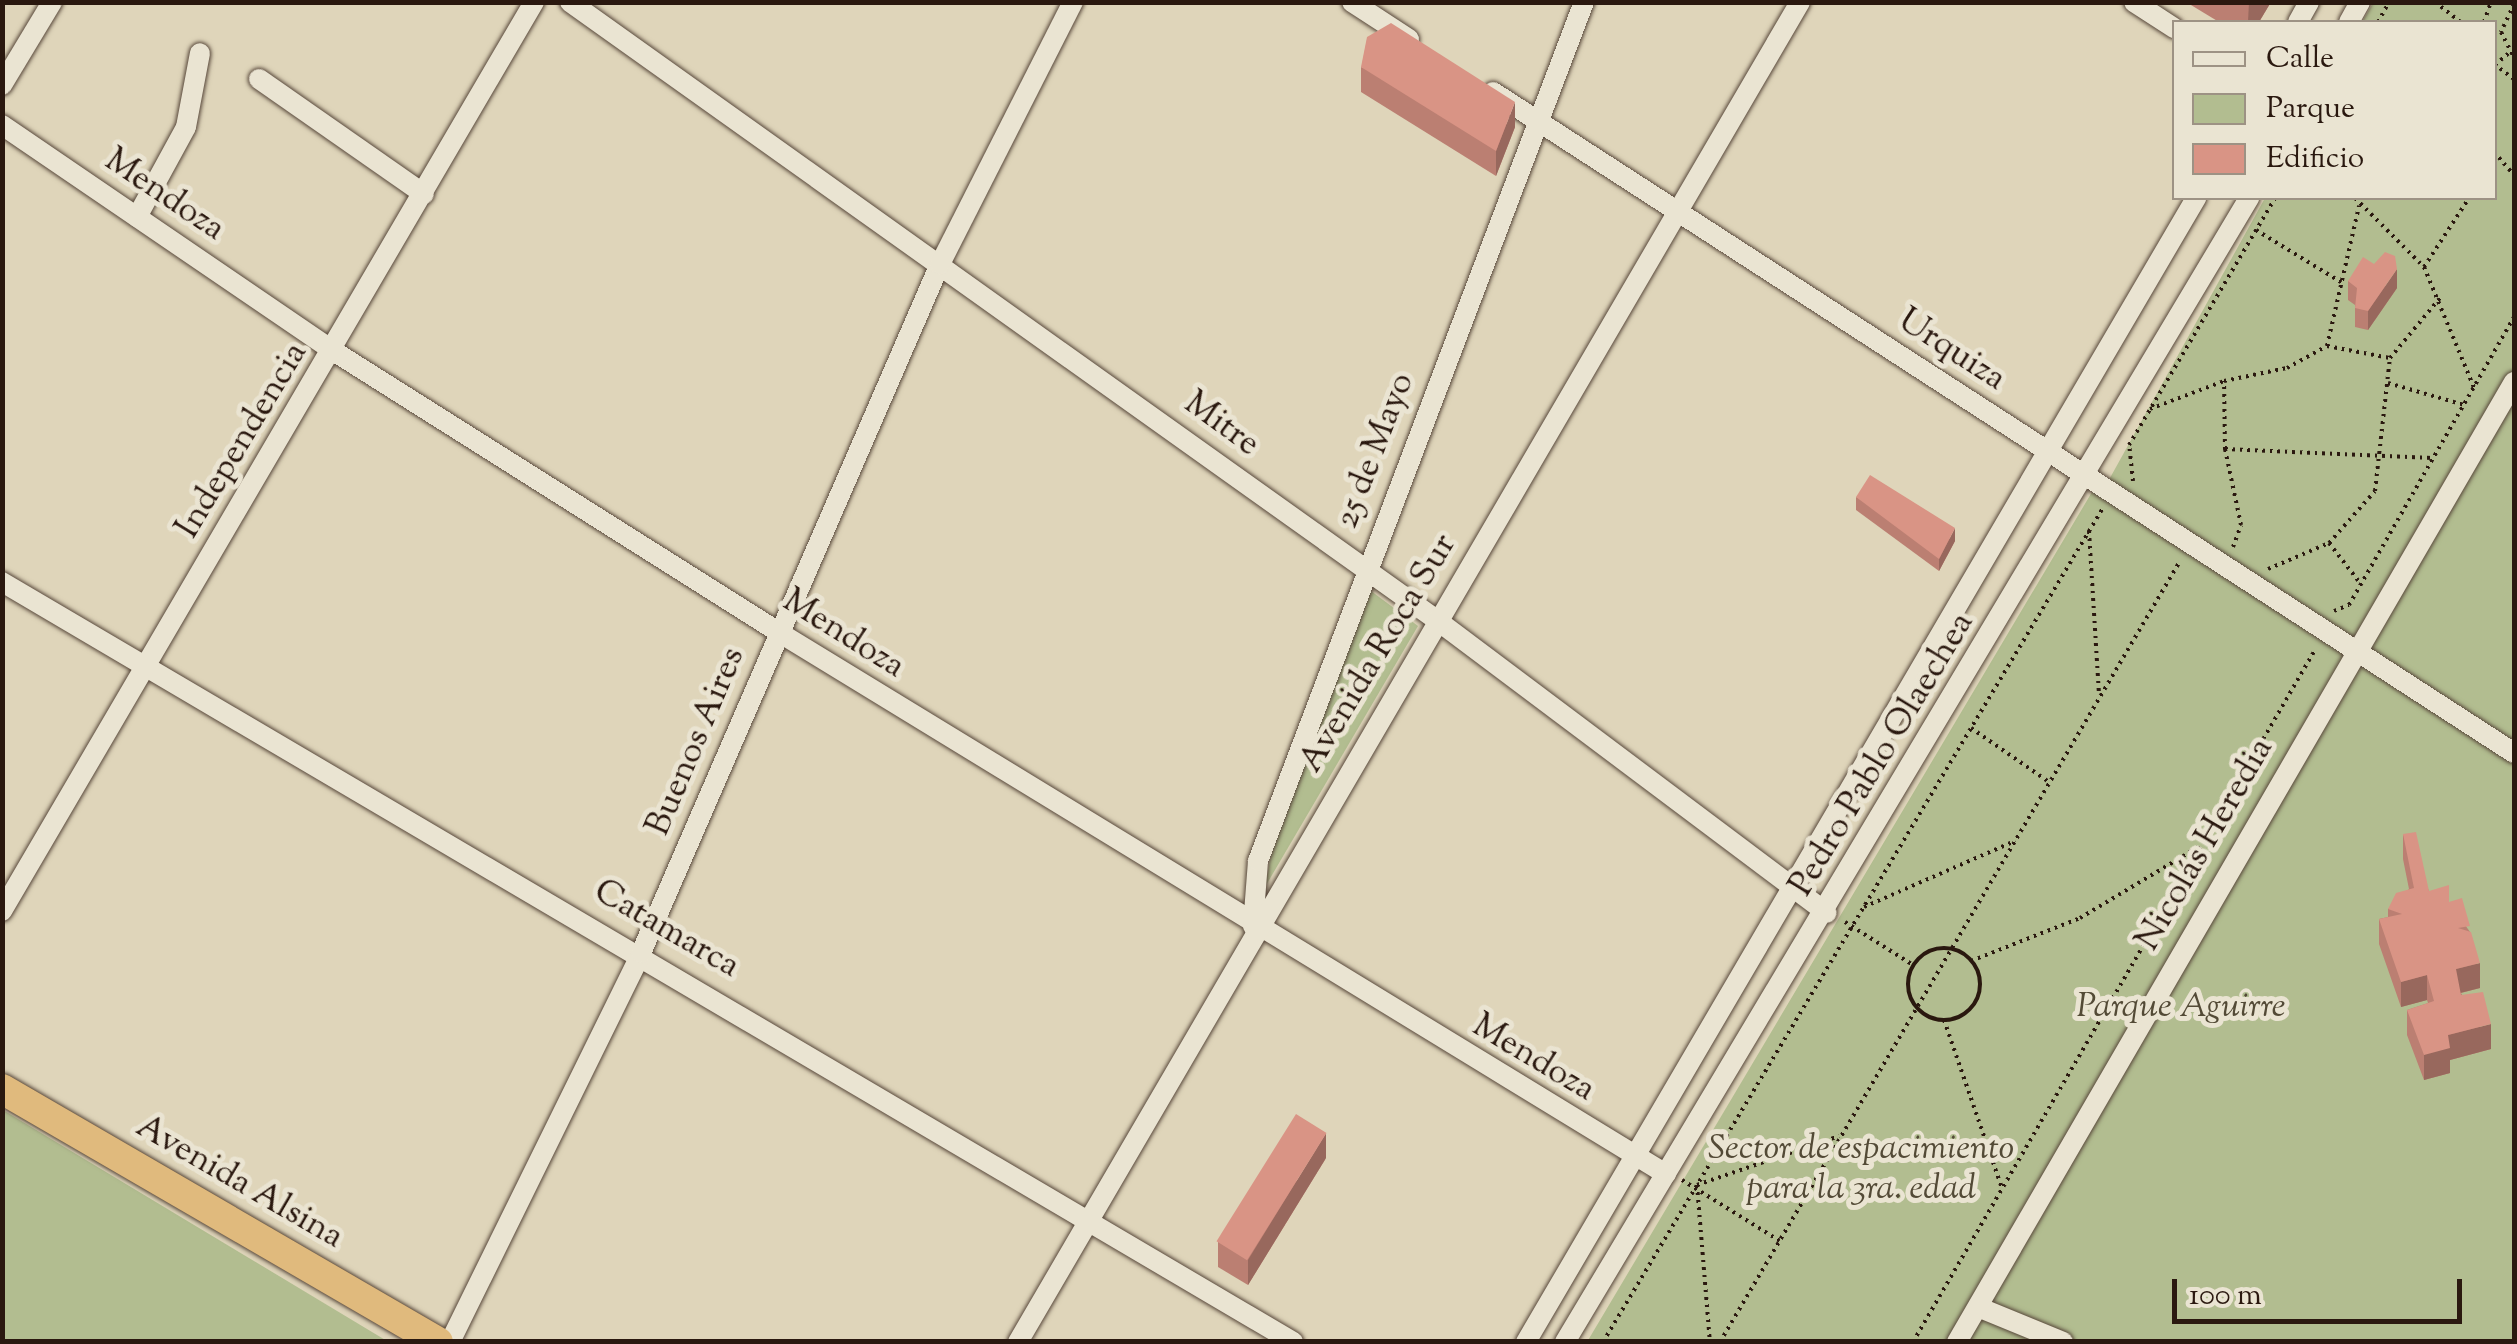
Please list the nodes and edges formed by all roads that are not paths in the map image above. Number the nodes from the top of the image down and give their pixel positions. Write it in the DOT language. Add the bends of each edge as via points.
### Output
graph roads {
  1 [pos="52,2"];
  2 [pos="534,2"];
  3 [pos="570,2"];
  4 [pos="1073,2"];
  5 [pos="1352,2"];
  6 [pos="1584,2"];
  7 [pos="1800,2"];
  8 [pos="2134,2"];
  9 [pos="2172,27"];
  10 [pos="1430,52"];
  11 [pos="200,53"];
  12 [pos="258,79"];
  13 [pos="1477,82"];
  14 [pos="2,85"];
  15 [pos="1539,122"];
  16 [pos="2,125"];
  17 [pos="424,194"];
  18 [pos="2195,200"];
  19 [pos="2248,200"];
  20 [pos="1676,212"];
  21 [pos="136,216"];
  22 [pos="940,264"];
  23 [pos="335,352"];
  24 [pos="2514,382"];
  25 [pos="2045,450"];
  26 [pos="2088,478"];
  27 [pos="1366,568"];
  28 [pos="2,582"];
  29 [pos="1438,620"];
  30 [pos="780,634"];
  31 [pos="2355,650"];
  32 [pos="144,668"];
  33 [pos="2514,752"];
  34 [pos="1792,882"];
  35 [pos="2,910"];
  36 [pos="1827,912"];
  37 [pos="1253,930"];
  38 [pos="642,953"];
  39 [pos="2,1090"];
  40 [pos="1633,1156"];
  41 [pos="1666,1174"];
  42 [pos="1086,1212"];
  43 [pos="1978,1306"];
  44 [pos="438,1342"];
  45 [pos="450,1342"];
  46 [pos="1018,1342"];
  47 [pos="1293,1342"];
  48 [pos="1526,1342"];
  49 [pos="1565,1342"];
  50 [pos="1957,1342"];
  51 [pos="2063,1342"];
  1 -- 14 [label="street"];
  2 -- 17 [label="street, Independencia"];
  3 -- 22 [label="street, Mitre"];
  4 -- 22 [label="street, Buenos Aires"];
  5 -- 10 [label="street"];
  6 -- 15 [label="street, 25 de Mayo"];
  7 -- 20 [label="street, Avenida Roca Sur"];
  8 -- 9 [label="street"];
  11 -- 21 [label="street" via="186,127"];
  12 -- 17 [label="street"];
  13 -- 15 [label="street, Urquiza"];
  15 -- 20 [label="street, Urquiza"];
  15 -- 27 [label="street, 25 de Mayo"];
  16 -- 21 [label="street, Mendoza"];
  17 -- 23 [label="street, Independencia"];
  18 -- 25 [label="street, Pedro Pablo Olaechea"];
  19 -- 26 [label="street, Pedro Pablo Olaechea"];
  20 -- 25 [label="street, Urquiza"];
  20 -- 29 [label="street, Avenida Roca Sur"];
  21 -- 23 [label="street, Mendoza"];
  22 -- 27 [label="street, Mitre"];
  22 -- 30 [label="street, Buenos Aires"];
  23 -- 30 [label="street, Mendoza"];
  23 -- 32 [label="street, Independencia"];
  24 -- 31 [label="street, Nicolás Heredia"];
  25 -- 26 [label="street, Urquiza"];
  25 -- 34 [label="street, Pedro Pablo Olaechea"];
  26 -- 31 [label="street, Urquiza" via="2328,621"];
  26 -- 36 [label="street, Pedro Pablo Olaechea"];
  27 -- 29 [label="street, Mitre"];
  27 -- 37 [label="street, 25 de Mayo" via="1258,861"];
  28 -- 32 [label="street, Catamarca"];
  29 -- 34 [label="street, Mitre"];
  29 -- 37 [label="street, Avenida Roca Sur"];
  30 -- 37 [label="street, Mendoza"];
  30 -- 38 [label="street, Buenos Aires"];
  31 -- 33 [label="street, Urquiza"];
  31 -- 43 [label="street, Nicolás Heredia"];
  32 -- 35 [label="street, Independencia"];
  32 -- 38 [label="street, Catamarca"];
  34 -- 36 [label="street, Mitre"];
  34 -- 40 [label="street, Pedro Pablo Olaechea"];
  36 -- 41 [label="street, Pedro Pablo Olaechea"];
  37 -- 40 [label="street, Mendoza"];
  37 -- 42 [label="street, Avenida Roca Sur"];
  38 -- 42 [label="street, Catamarca"];
  38 -- 45 [label="street, Buenos Aires"];
  39 -- 44 [label="highway, Avenida Alsina"];
  40 -- 41 [label="street, Mendoza"];
  40 -- 48 [label="street, Pedro Pablo Olaechea"];
  41 -- 49 [label="street, Pedro Pablo Olaechea"];
  42 -- 46 [label="street, Avenida Roca Sur"];
  42 -- 47 [label="street, Catamarca"];
  43 -- 50 [label="street, Nicolás Heredia"];
  43 -- 51 [label="street"];
}
